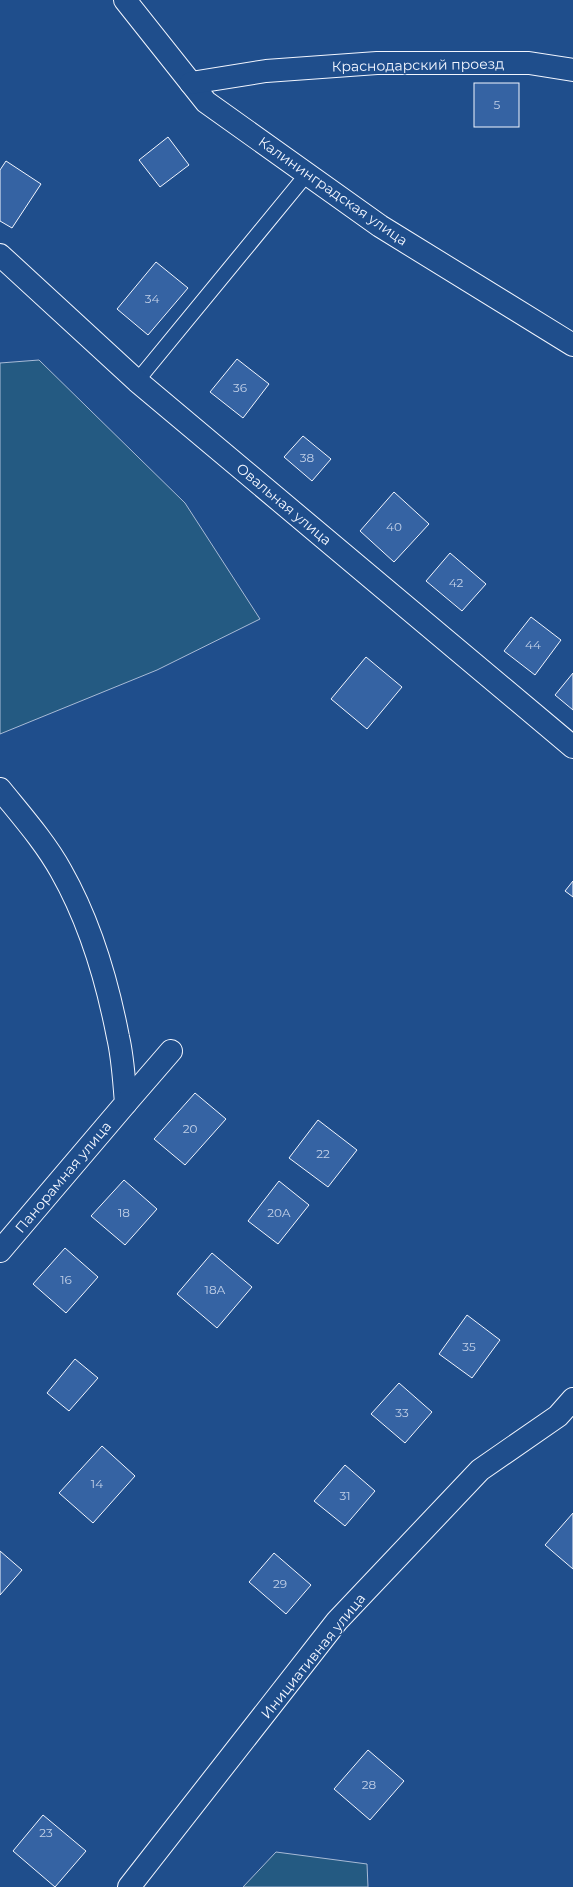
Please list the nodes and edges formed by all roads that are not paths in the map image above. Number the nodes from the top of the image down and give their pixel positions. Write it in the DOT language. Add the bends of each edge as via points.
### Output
graph roads {
  1 [pos="125,0"];
  2 [pos="573,70"];
  3 [pos="191,83"];
  4 [pos="307,174"];
  5 [pos="0,255"];
  6 [pos="573,345"];
  7 [pos="137,381"];
  8 [pos="573,747"];
  9 [pos="0,789"];
  10 [pos="171,1051"];
  11 [pos="126,1103"];
  12 [pos="0,1251"];
  13 [pos="573,1399"];
  14 [pos="129,1887"];
  1 -- 3 [label="street, Калининградская улица"];
  2 -- 3 [label="street, Краснодарский проезд" via="529,63 377,63 266,71"];
  3 -- 4 [label="street, Калининградская улица" via="206,102"];
  4 -- 6 [label="street, Калининградская улица" via="380,226"];
  4 -- 7 [label="lane"];
  5 -- 7 [label="street, Овальная улица"];
  7 -- 8 [label="street, Овальная улица"];
  9 -- 11 [label="street" via="61,870 80,907 98,955 118,1038"];
  10 -- 11 [label="street, Панорамная улица"];
  11 -- 12 [label="street, Панорамная улица"];
  13 -- 14 [label="street, Инициативная улица" via="558,1416 480,1470 337,1621"];
}
